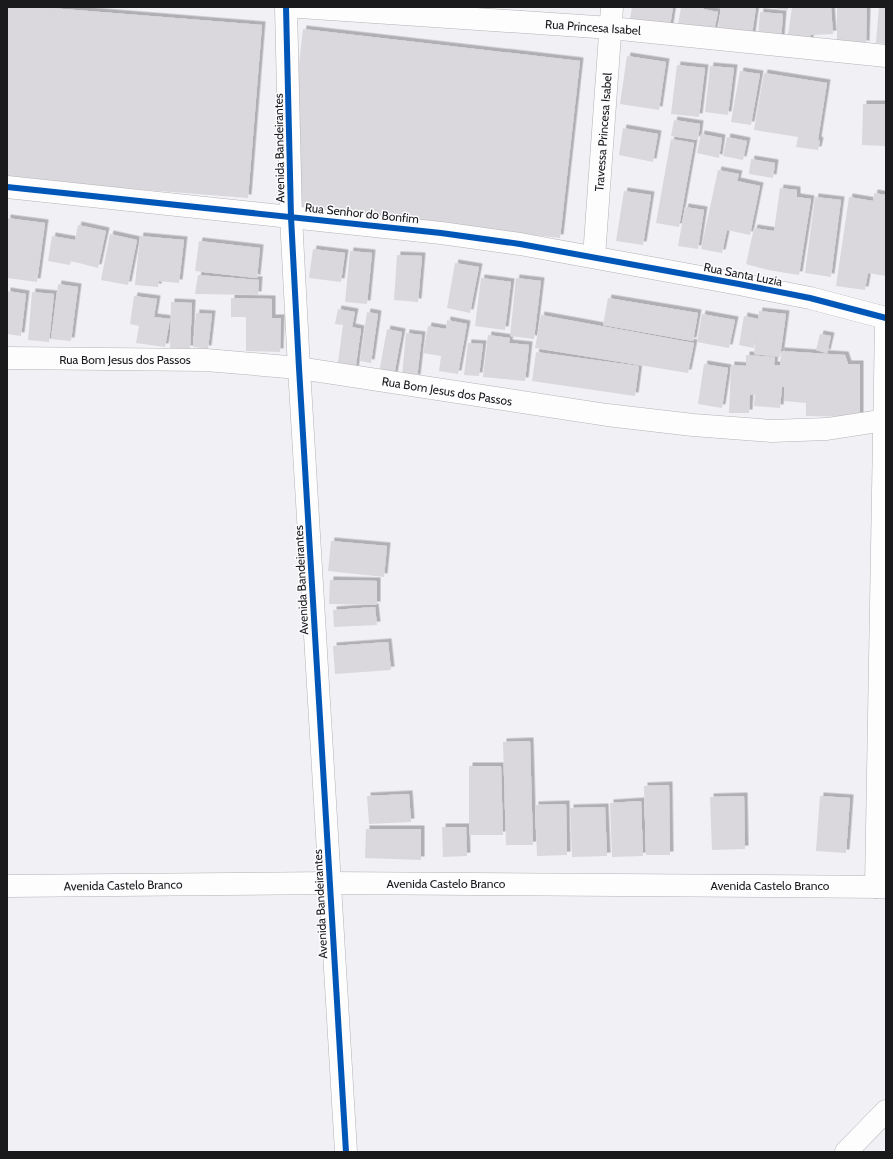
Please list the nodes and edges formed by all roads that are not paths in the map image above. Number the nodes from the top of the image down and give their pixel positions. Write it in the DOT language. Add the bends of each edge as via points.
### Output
graph roads {
  1 [pos="286,7"];
  2 [pos="300,7"];
  3 [pos="612,17"];
  4 [pos="886,56"];
  5 [pos="7,187"];
  6 [pos="291,217"];
  7 [pos="594,258"];
  8 [pos="886,318"];
  9 [pos="886,324"];
  10 [pos="7,358"];
  11 [pos="299,368"];
  12 [pos="885,420"];
  13 [pos="330,883"];
  14 [pos="7,886"];
  15 [pos="881,887"];
  16 [pos="886,1111"];
  17 [pos="346,1152"];
  18 [pos="846,1152"];
  1 -- 6 [label="street, Avenida Bandeirantes"];
  2 -- 3 [label="street, Rua Princesa Isabel"];
  3 -- 4 [label="street, Rua Princesa Isabel"];
  3 -- 7 [label="street, Travessa Princesa Isabel"];
  5 -- 6 [label="street, Rua Senhor do Bonfim"];
  6 -- 7 [label="street, Rua Senhor do Bonfim" via="441,233"];
  6 -- 11 [label="street, Avenida Bandeirantes"];
  7 -- 8 [label="street, Rua Santa Luzia" via="796,296"];
  9 -- 12 [label="street"];
  10 -- 11 [label="street, Rua Bom Jesus dos Passos" via="206,360"];
  11 -- 12 [label="street, Rua Bom Jesus dos Passos" via="607,415 693,425 772,431 827,429"];
  11 -- 13 [label="street, Avenida Bandeirantes"];
  12 -- 15 [label="street"];
  13 -- 14 [label="street, Avenida Castelo Branco"];
  13 -- 15 [label="street, Avenida Castelo Branco"];
  13 -- 17 [label="street, Avenida Bandeirantes"];
  16 -- 18 [label="street"];
}
